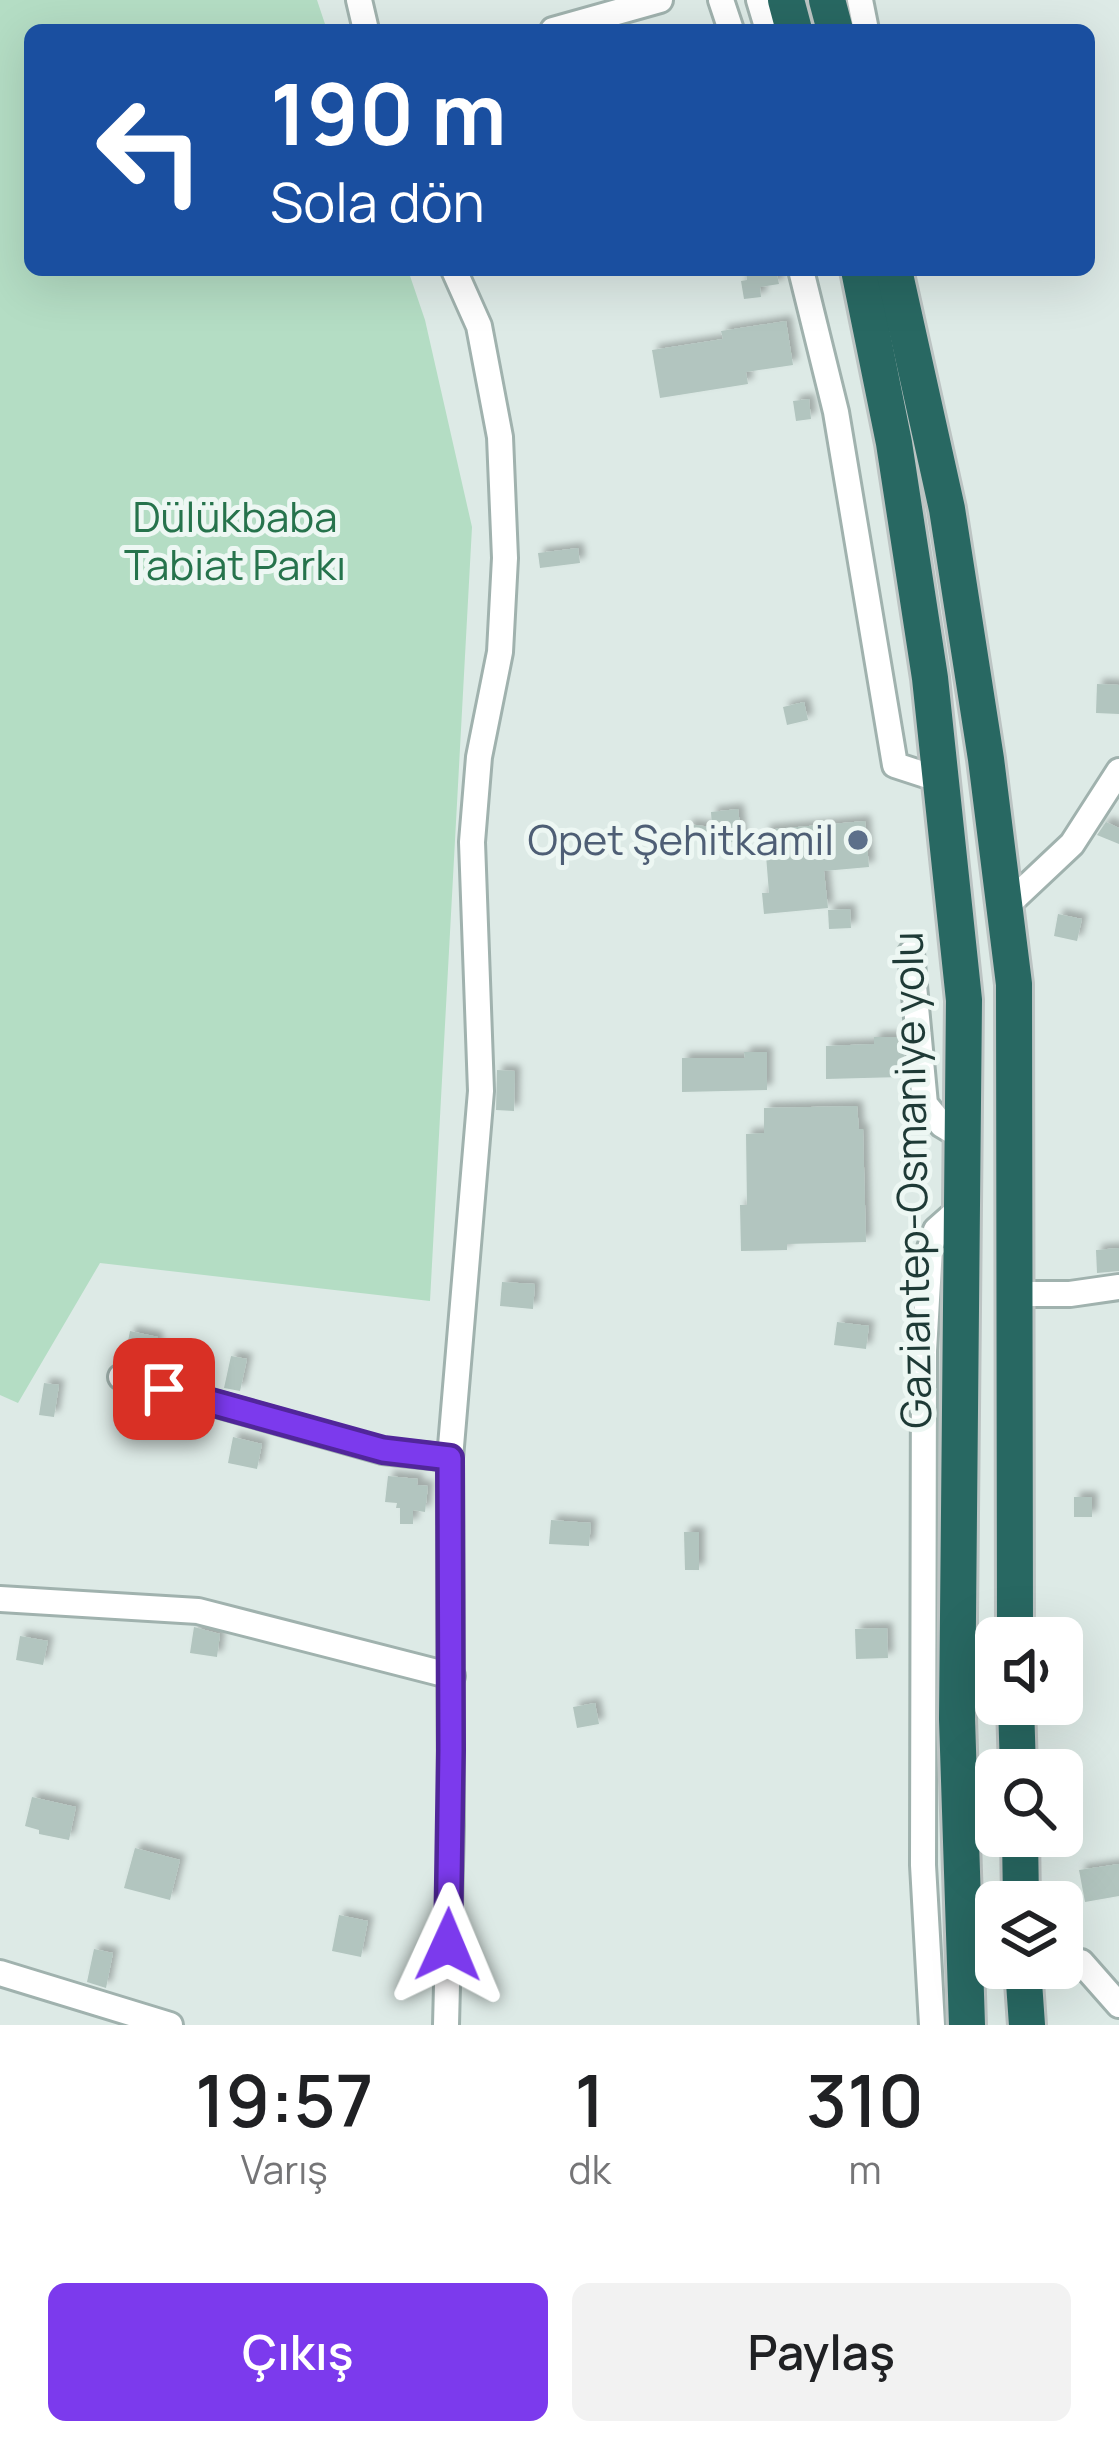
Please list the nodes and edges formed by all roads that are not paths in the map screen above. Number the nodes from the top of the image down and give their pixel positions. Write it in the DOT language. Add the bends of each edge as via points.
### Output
graph roads {
  1 [pos="660,0"];
  2 [pos="574,24"];
  3 [pos="457,276"];
  4 [pos="802,276"];
  5 [pos="860,276"];
  6 [pos="895,276"];
  7 [pos="1119,771"];
  8 [pos="940,780"];
  9 [pos="1004,908"];
  10 [pos="911,953"];
  11 [pos="962,1137"];
  12 [pos="962,1207"];
  13 [pos="1119,1287"];
  14 [pos="1014,1294"];
  15 [pos="121,1377"];
  16 [pos="450,1458"];
  17 [pos="0,1599"];
  18 [pos="1015,1617"];
  19 [pos="452,1676"];
  20 [pos="1083,1964"];
  21 [pos="0,1973"];
  22 [pos="1025,1989"];
  23 [pos="1119,2005"];
  24 [pos="170,2025"];
  25 [pos="446,2025"];
  26 [pos="932,2025"];
  27 [pos="967,2025"];
  28 [pos="1027,2025"];
  1 -- 2 [label="street"];
  3 -- 16 [label="street" via="478,326 500,437 505,558 472,842 481,1091"];
  4 -- 8 [label="street" via="836,412 895,765"];
  5 -- 8 [label="highway, Gaziantep-Osmaniye yolu" via="894,443"];
  6 -- 9 [label="highway" via="947,508"];
  7 -- 9 [label="street" via="1072,844"];
  8 -- 11 [label="highway, Gaziantep-Osmaniye yolu" via="964,1000"];
  9 -- 14 [label="highway" via="1014,985"];
  10 -- 11 [label="street" via="925,1104"];
  11 -- 12 [label="highway, Gaziantep-Osmaniye yolu"];
  12 -- 26 [label="street" via="936,1230 930,1248 924,1351 922,1865"];
  12 -- 27 [label="highway, Gaziantep-Osmaniye yolu" via="957,1719"];
  13 -- 14 [label="street"];
  14 -- 18 [label="highway"];
  15 -- 16 [label="street" via="383,1450"];
  16 -- 19 [label="street"];
  17 -- 19 [label="street" via="198,1611"];
  19 -- 25 [label="street"];
  20 -- 23 [label="street"];
  21 -- 24 [label="street"];
  22 -- 28 [label="highway"];
}
